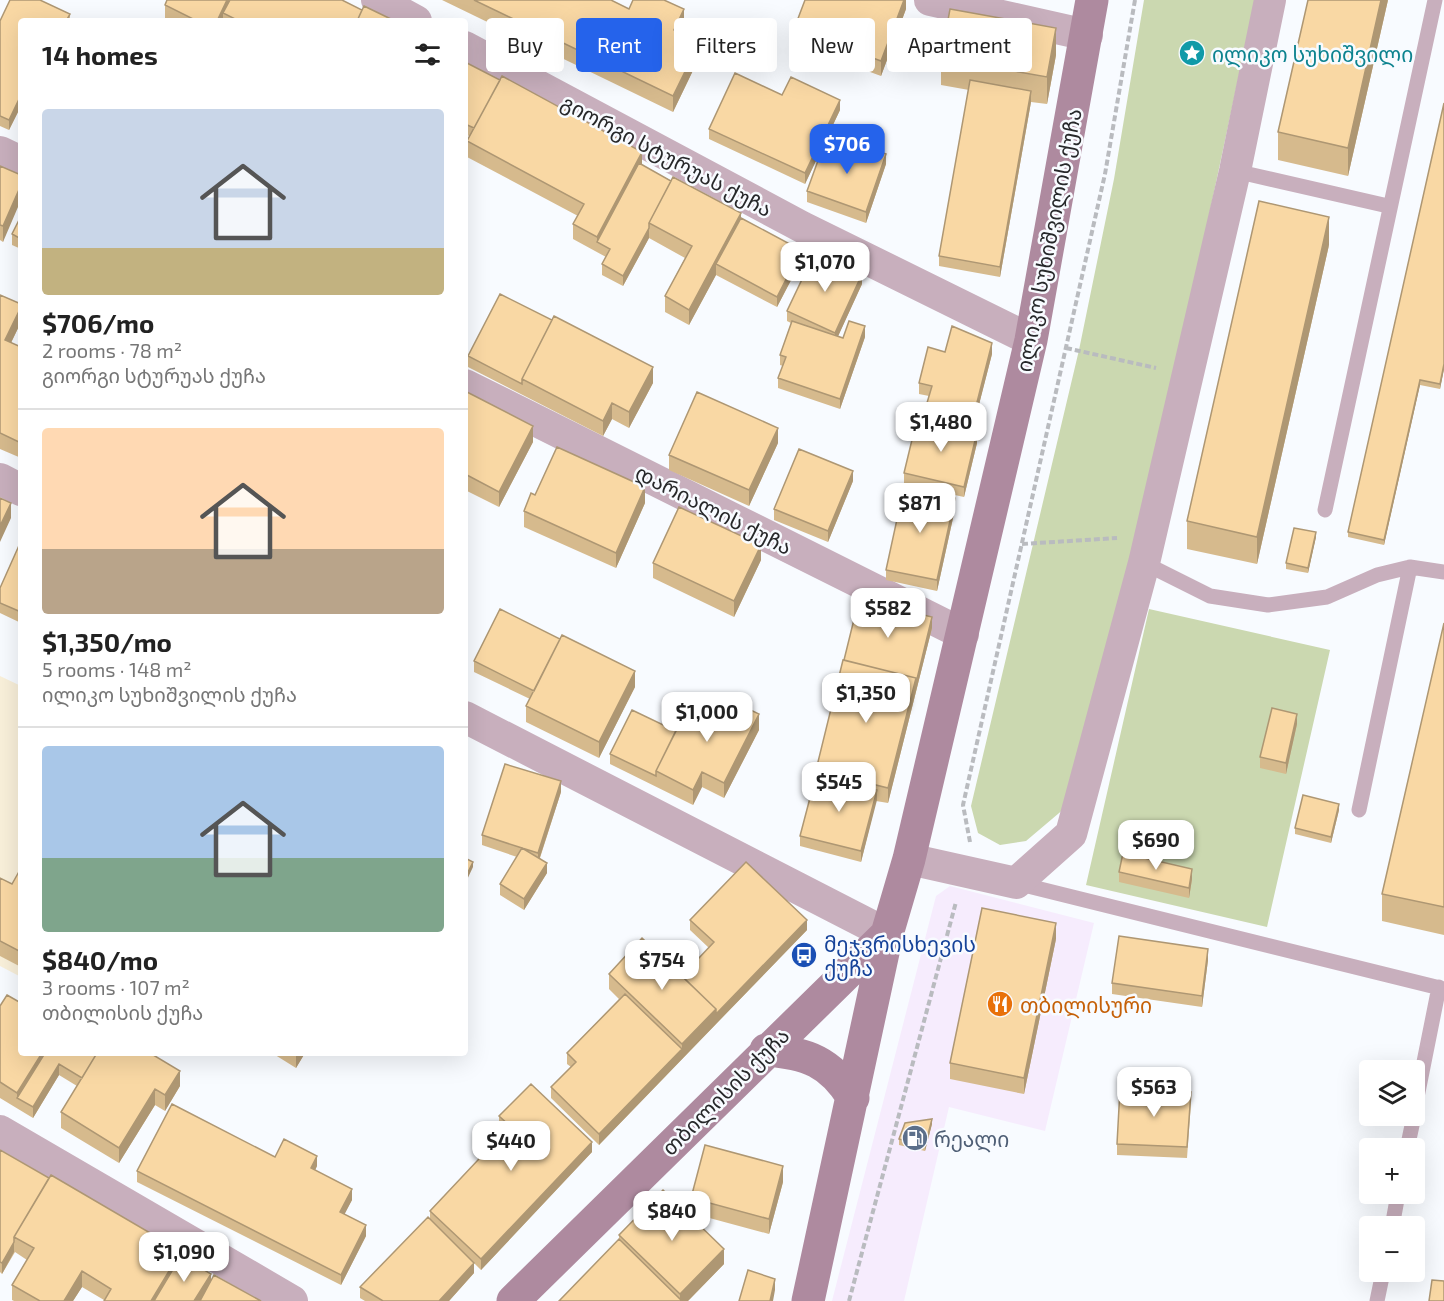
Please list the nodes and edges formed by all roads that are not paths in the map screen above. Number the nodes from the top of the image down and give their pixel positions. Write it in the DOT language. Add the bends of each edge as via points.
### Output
graph roads {
  1 [pos="377,0"];
  2 [pos="930,0"];
  3 [pos="1092,0"];
  4 [pos="1270,0"];
  5 [pos="1435,0"];
  6 [pos="410,18"];
  7 [pos="1086,35"];
  8 [pos="468,49"];
  9 [pos="0,152"];
  10 [pos="18,161"];
  11 [pos="1235,171"];
  12 [pos="1388,206"];
  13 [pos="1031,340"];
  14 [pos="468,386"];
  15 [pos="0,479"];
  16 [pos="18,488"];
  17 [pos="1325,510"];
  18 [pos="1148,550"];
  19 [pos="1410,567"];
  20 [pos="1444,572"];
  21 [pos="963,634"];
  22 [pos="468,719"];
  23 [pos="1359,810"];
  24 [pos="909,859"];
  25 [pos="1016,883"];
  26 [pos="887,934"];
  27 [pos="1442,988"];
  28 [pos="766,1050"];
  29 [pos="1425,1064"];
  30 [pos="854,1098"];
  31 [pos="0,1131"];
  32 [pos="1381,1282"];
  33 [pos="292,1301"];
  34 [pos="513,1301"];
  35 [pos="808,1301"];
  36 [pos="1377,1301"];
  1 -- 6 [label="street"];
  2 -- 7 [label="street"];
  3 -- 7 [label="main road, ილიკო სუხიშვილის ქუჩა"];
  4 -- 11 [label="street"];
  5 -- 12 [label="lane"];
  7 -- 13 [label="main road, ილიკო სუხიშვილის ქუჩა"];
  8 -- 13 [label="street, გიორგი სტურუას ქუჩა" via="802,227"];
  9 -- 10 [label="street"];
  11 -- 12 [label="lane"];
  11 -- 18 [label="street"];
  12 -- 17 [label="lane"];
  13 -- 21 [label="main road, ილიკო სუხიშვილის ქუჩა"];
  14 -- 21 [label="street, დარიალის ქუჩა"];
  15 -- 16 [label="street"];
  18 -- 19 [label="lane" via="1210,596 1268,605 1327,597 1377,575"];
  18 -- 25 [label="street" via="1071,834"];
  19 -- 20 [label="lane"];
  19 -- 23 [label="lane"];
  21 -- 24 [label="main road, ილიკო სუხიშვილის ქუჩა"];
  22 -- 26 [label="street"];
  24 -- 25 [label="street"];
  24 -- 26 [label="main road, ილიკო სუხიშვილის ქუჩა"];
  25 -- 27 [label="lane"];
  26 -- 28 [label="main road, თბილისის ქუჩა"];
  26 -- 30 [label="main road, ილიკო სუხიშვილის ქუჩა"];
  27 -- 29 [label="lane"];
  28 -- 30 [label="main road" via="794,1052 821,1062 842,1079"];
  28 -- 34 [label="main road, თბილისის ქუჩა"];
  30 -- 35 [label="main road, ილიკო სუხიშვილის ქუჩა"];
  31 -- 33 [label="street"];
  32 -- 36 [label="lane"];
}
